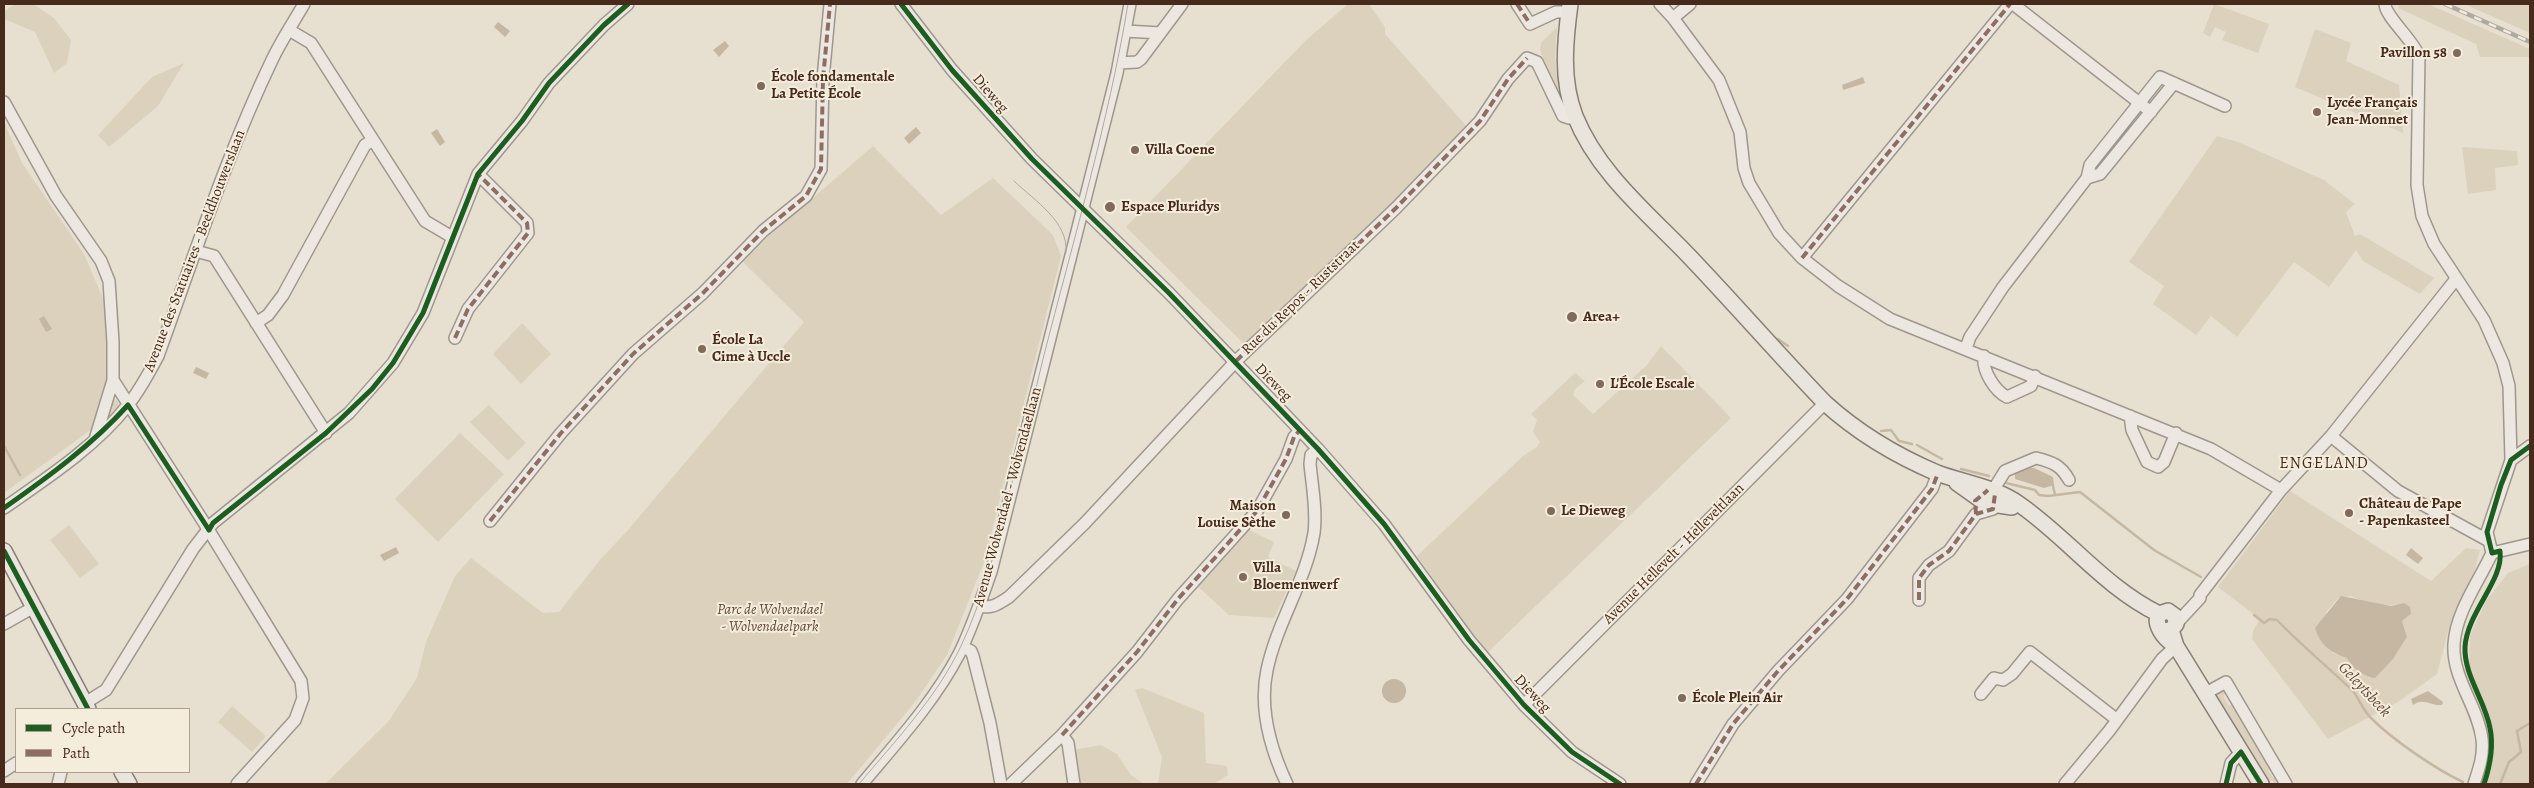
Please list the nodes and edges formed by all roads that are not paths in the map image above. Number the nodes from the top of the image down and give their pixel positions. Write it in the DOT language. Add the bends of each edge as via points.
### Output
graph roads {
  1 [pos="304,4"];
  2 [pos="628,4"];
  3 [pos="830,4"];
  4 [pos="901,4"];
  5 [pos="1130,4"];
  6 [pos="1182,4"];
  7 [pos="1517,4"];
  8 [pos="1660,4"];
  9 [pos="1690,4"];
  10 [pos="2012,4"];
  11 [pos="2386,4"];
  12 [pos="1569,8"];
  13 [pos="1674,18"];
  14 [pos="289,30"];
  15 [pos="1126,31"];
  16 [pos="1160,33"];
  17 [pos="1119,63"];
  18 [pos="2174,84"];
  19 [pos="4,102"];
  20 [pos="2139,104"];
  21 [pos="2224,106"];
  22 [pos="2151,112"];
  23 [pos="1575,116"];
  24 [pos="373,140"];
  25 [pos="478,174"];
  26 [pos="2087,178"];
  27 [pos="1083,210"];
  28 [pos="452,237"];
  29 [pos="196,250"];
  30 [pos="1802,258"];
  31 [pos="2456,279"];
  32 [pos="256,323"];
  33 [pos="454,338"];
  34 [pos="1966,348"];
  35 [pos="1984,356"];
  36 [pos="1236,361"];
  37 [pos="2035,376"];
  38 [pos="113,380"];
  39 [pos="1825,403"];
  40 [pos="128,405"];
  41 [pos="2130,416"];
  42 [pos="1300,430"];
  43 [pos="326,433"];
  44 [pos="2176,433"];
  45 [pos="96,436"];
  46 [pos="2331,436"];
  47 [pos="2530,446"];
  48 [pos="1318,449"];
  49 [pos="2512,460"];
  50 [pos="1944,475"];
  51 [pos="2069,480"];
  52 [pos="2281,490"];
  53 [pos="1989,495"];
  54 [pos="4,508"];
  55 [pos="1976,514"];
  56 [pos="490,521"];
  57 [pos="209,530"];
  58 [pos="2530,544"];
  59 [pos="2491,547"];
  60 [pos="4,551"];
  61 [pos="1919,600"];
  62 [pos="979,606"];
  63 [pos="34,607"];
  64 [pos="2166,622"];
  65 [pos="4,624"];
  66 [pos="2176,646"];
  67 [pos="960,652"];
  68 [pos="1982,694"];
  69 [pos="2206,694"];
  70 [pos="1524,705"];
  71 [pos="87,706"];
  72 [pos="2116,719"];
  73 [pos="1062,735"];
  74 [pos="2241,752"];
  75 [pos="15,764"];
  76 [pos="4,771"];
  77 [pos="123,773"];
  78 [pos="129,784"];
  79 [pos="237,784"];
  80 [pos="862,784"];
  81 [pos="1001,784"];
  82 [pos="1011,784"];
  83 [pos="1074,784"];
  84 [pos="1287,784"];
  85 [pos="1620,784"];
  86 [pos="1696,784"];
  87 [pos="2065,784"];
  88 [pos="2226,784"];
  89 [pos="2261,784"];
  90 [pos="2286,784"];
  91 [pos="2474,784"];
  1 -- 14 [label="street, Avenue des Statuaires - Beeldhouwerslaan"];
  2 -- 25 [label="street" via="548,83 522,121"];
  3 -- 56 [label="street" via="823,79 821,169 806,196 763,231 703,293 633,354 561,433"];
  4 -- 27 [label="street, Dieweg" via="989,113"];
  5 -- 15 [label="street, Avenue Wolvendael - Wolvendaellaan"];
  6 -- 16 [label="street"];
  7 -- 12 [label="street" via="1530,24"];
  8 -- 13 [label="street"];
  9 -- 13 [label="street"];
  10 -- 20 [label="street"];
  10 -- 30 [label="street"];
  11 -- 31 [label="street" via="2387,12 2415,44 2419,56 2417,193 2425,226"];
  12 -- 23 [label="main road" via="1565,64"];
  13 -- 30 [label="street" via="1719,80 1740,132 1749,183 1779,233"];
  14 -- 24 [label="street" via="312,43"];
  14 -- 29 [label="street, Avenue des Statuaires - Beeldhouwerslaan" via="253,101"];
  15 -- 16 [label="street"];
  15 -- 17 [label="street, Avenue Wolvendael - Wolvendaellaan"];
  16 -- 17 [label="street" via="1137,62"];
  17 -- 27 [label="street, Avenue Wolvendael - Wolvendaellaan"];
  18 -- 20 [label="street" via="2160,77"];
  18 -- 21 [label="street"];
  18 -- 22 [label="street"];
  19 -- 38 [label="street" via="56,196 101,261 109,281"];
  20 -- 22 [label="street"];
  20 -- 26 [label="street" via="2090,165"];
  22 -- 26 [label="street" via="2100,174"];
  23 -- 36 [label="street, Rue du Repos - Ruststraat" via="1563,116 1537,62 1527,58 1508,79 1480,121 1396,208"];
  23 -- 39 [label="main road" via="1594,154 1631,198"];
  24 -- 28 [label="street" via="425,221"];
  24 -- 32 [label="street" via="366,145 283,295 268,315"];
  25 -- 28 [label="street"];
  25 -- 33 [label="street" via="527,223 528,232 468,309"];
  26 -- 34 [label="street" via="2003,287"];
  27 -- 36 [label="street, Dieweg"];
  27 -- 62 [label="street, Avenue Wolvendael - Wolvendaellaan" via="1004,523"];
  28 -- 43 [label="street" via="423,314 409,337 377,383"];
  29 -- 32 [label="street" via="214,256"];
  29 -- 40 [label="street, Avenue des Statuaires - Beeldhouwerslaan" via="158,356"];
  30 -- 34 [label="street" via="1838,286 1890,319"];
  31 -- 46 [label="street"];
  31 -- 49 [label="street" via="2484,320 2506,373 2511,409"];
  32 -- 43 [label="street"];
  34 -- 35 [label="street"];
  35 -- 37 [label="street"];
  35 -- 37 [label="street" via="1983,364 1998,392 2007,398 2030,386"];
  36 -- 42 [label="street, Dieweg"];
  36 -- 62 [label="street, Rue du Repos - Ruststraat" via="1085,523 1009,596 997,606"];
  37 -- 41 [label="street"];
  38 -- 40 [label="street"];
  38 -- 45 [label="street"];
  39 -- 50 [label="main road" via="1878,443"];
  39 -- 70 [label="street, Avenue Hellevelt - Helleveltlaan"];
  40 -- 45 [label="street, Avenue des Statuaires - Beeldhouwerslaan"];
  40 -- 57 [label="street"];
  41 -- 44 [label="street"];
  41 -- 44 [label="street" via="2132,430 2147,462 2158,467 2164,462"];
  42 -- 48 [label="street, Dieweg"];
  42 -- 73 [label="street" via="1257,512"];
  43 -- 57 [label="street" via="212,524"];
  44 -- 52 [label="street" via="2218,452"];
  45 -- 54 [label="street, Avenue des Statuaires - Beeldhouwerslaan" via="74,457"];
  46 -- 52 [label="street"];
  46 -- 59 [label="street" via="2398,491"];
  47 -- 49 [label="street"];
  48 -- 70 [label="street, Dieweg" via="1384,524 1469,640"];
  48 -- 84 [label="street" via="1311,455 1310,464 1314,531 1304,572 1267,670 1265,716 1276,762"];
  49 -- 59 [label="street" via="2487,532"];
  50 -- 53 [label="main road"];
  50 -- 86 [label="street" via="1847,599 1733,724"];
  51 -- 53 [label="street" via="2063,469 2036,458 2005,471"];
  52 -- 64 [label="street" via="2200,598"];
  53 -- 55 [label="street" via="1974,504"];
  53 -- 55 [label="street" via="1993,509"];
  53 -- 64 [label="main road" via="2026,510 2048,526 2103,578"];
  55 -- 61 [label="street" via="1949,551 1928,565 1919,578"];
  57 -- 71 [label="street" via="193,549 106,690"];
  57 -- 79 [label="street" via="301,681 303,698 295,720"];
  58 -- 59 [label="street"];
  59 -- 91 [label="street" via="2460,618 2454,645 2455,665 2482,739 2482,760"];
  60 -- 63 [label="main road"];
  62 -- 67 [label="street, Avenue Wolvendael - Wolvendaellaan"];
  63 -- 65 [label="street"];
  63 -- 71 [label="main road"];
  64 -- 66 [label="main road"];
  66 -- 69 [label="main road"];
  66 -- 72 [label="street" via="2162,659"];
  67 -- 80 [label="street, Avenue Wolvendael - Wolvendaellaan" via="926,705"];
  67 -- 81 [label="street" via="974,666 990,723"];
  68 -- 72 [label="street" via="1994,678 2003,680 2012,674 2030,652"];
  69 -- 74 [label="main road"];
  69 -- 90 [label="street" via="2226,682"];
  70 -- 85 [label="street, Dieweg" via="1572,752"];
  72 -- 87 [label="street"];
  73 -- 82 [label="street"];
  73 -- 83 [label="street" via="1068,743"];
  74 -- 88 [label="street" via="2231,763"];
  74 -- 89 [label="main road"];
  75 -- 76 [label="street"];
  77 -- 78 [label="main road"];
}
